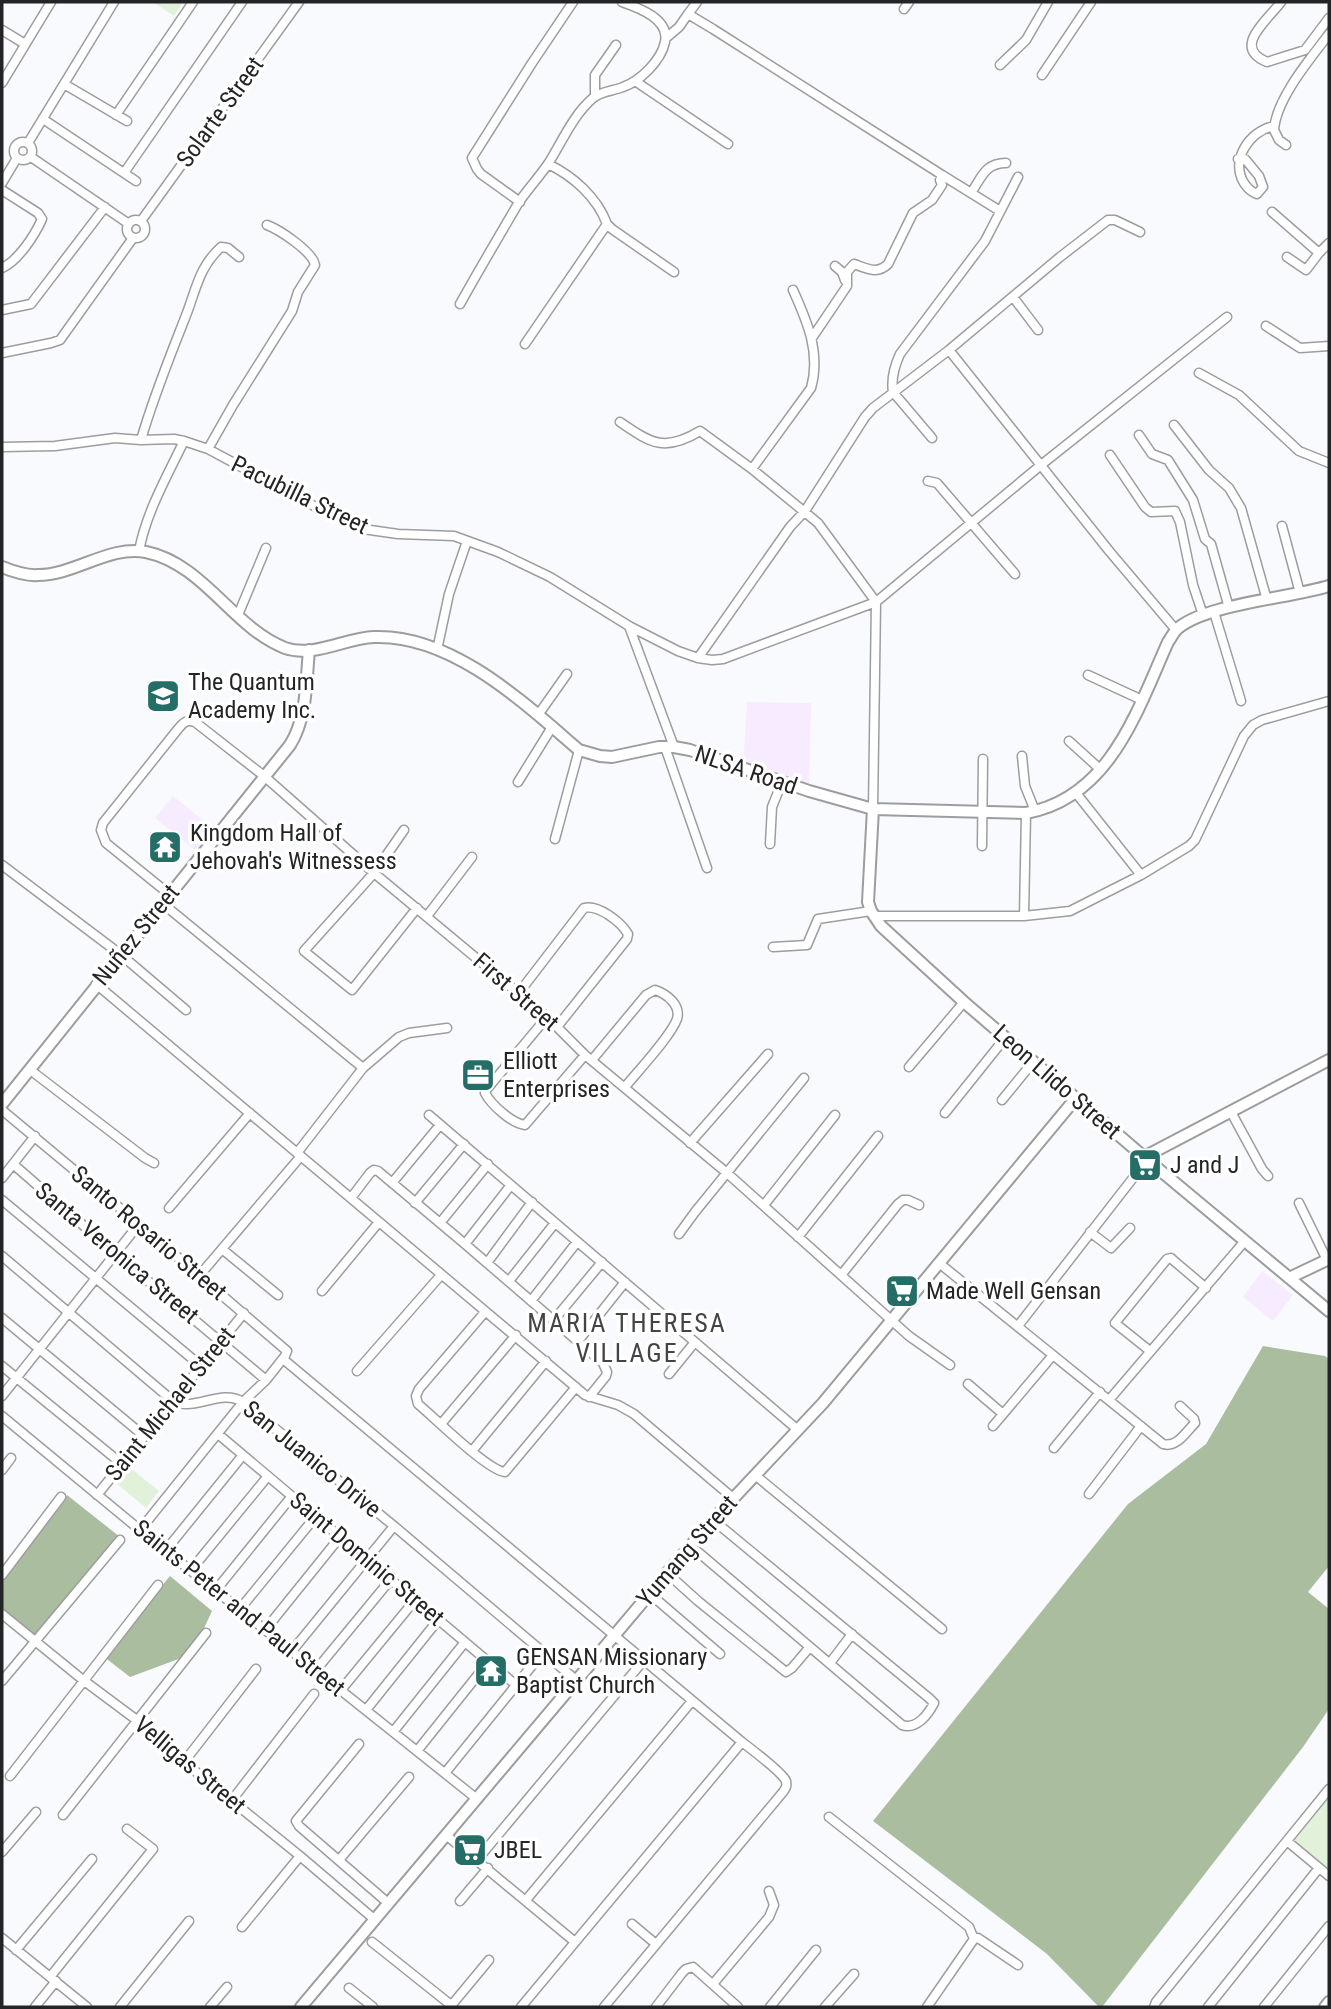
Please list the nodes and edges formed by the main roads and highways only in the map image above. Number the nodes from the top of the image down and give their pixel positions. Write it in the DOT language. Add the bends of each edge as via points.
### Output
graph roads {
  1 [pos="2,567"];
  2 [pos="1329,586"];
  3 [pos="309,650"];
  4 [pos="873,809"];
  5 [pos="1329,1060"];
  6 [pos="1076,1098"];
  7 [pos="2,1104"];
  8 [pos="1145,1158"];
  9 [pos="1328,1260"];
  10 [pos="1289,1278"];
  11 [pos="1329,1311"];
  12 [pos="1329,2002"];
  13 [pos="301,2007"];
  14 [pos="1325,2007"];
  1 -- 3 [label="main road, NLSA Road" via="40,575 139,551 163,557 271,640 297,651"];
  2 -- 4 [label="main road, NLSA Road" via="1208,614 1176,630 1116,750 1076,793 1056,805 1030,812"];
  3 -- 4 [label="main road, NLSA Road" via="384,637 413,642 459,660 496,682 579,750 612,757 670,747 706,754"];
  3 -- 7 [label="main road, Nuñez Street" via="299,727 289,745"];
  4 -- 6 [label="main road, Leon Llido Street" via="868,902 873,913 891,936"];
  5 -- 8 [label="main road"];
  6 -- 8 [label="main road, Leon Llido Street"];
  6 -- 13 [label="main road, Yumang Street" via="892,1320 667,1573"];
  8 -- 10 [label="main road, Leon Llido Street"];
  9 -- 10 [label="main road"];
  10 -- 11 [label="main road, Leon Llido Street"];
  12 -- 14 [label="main road"];
}
